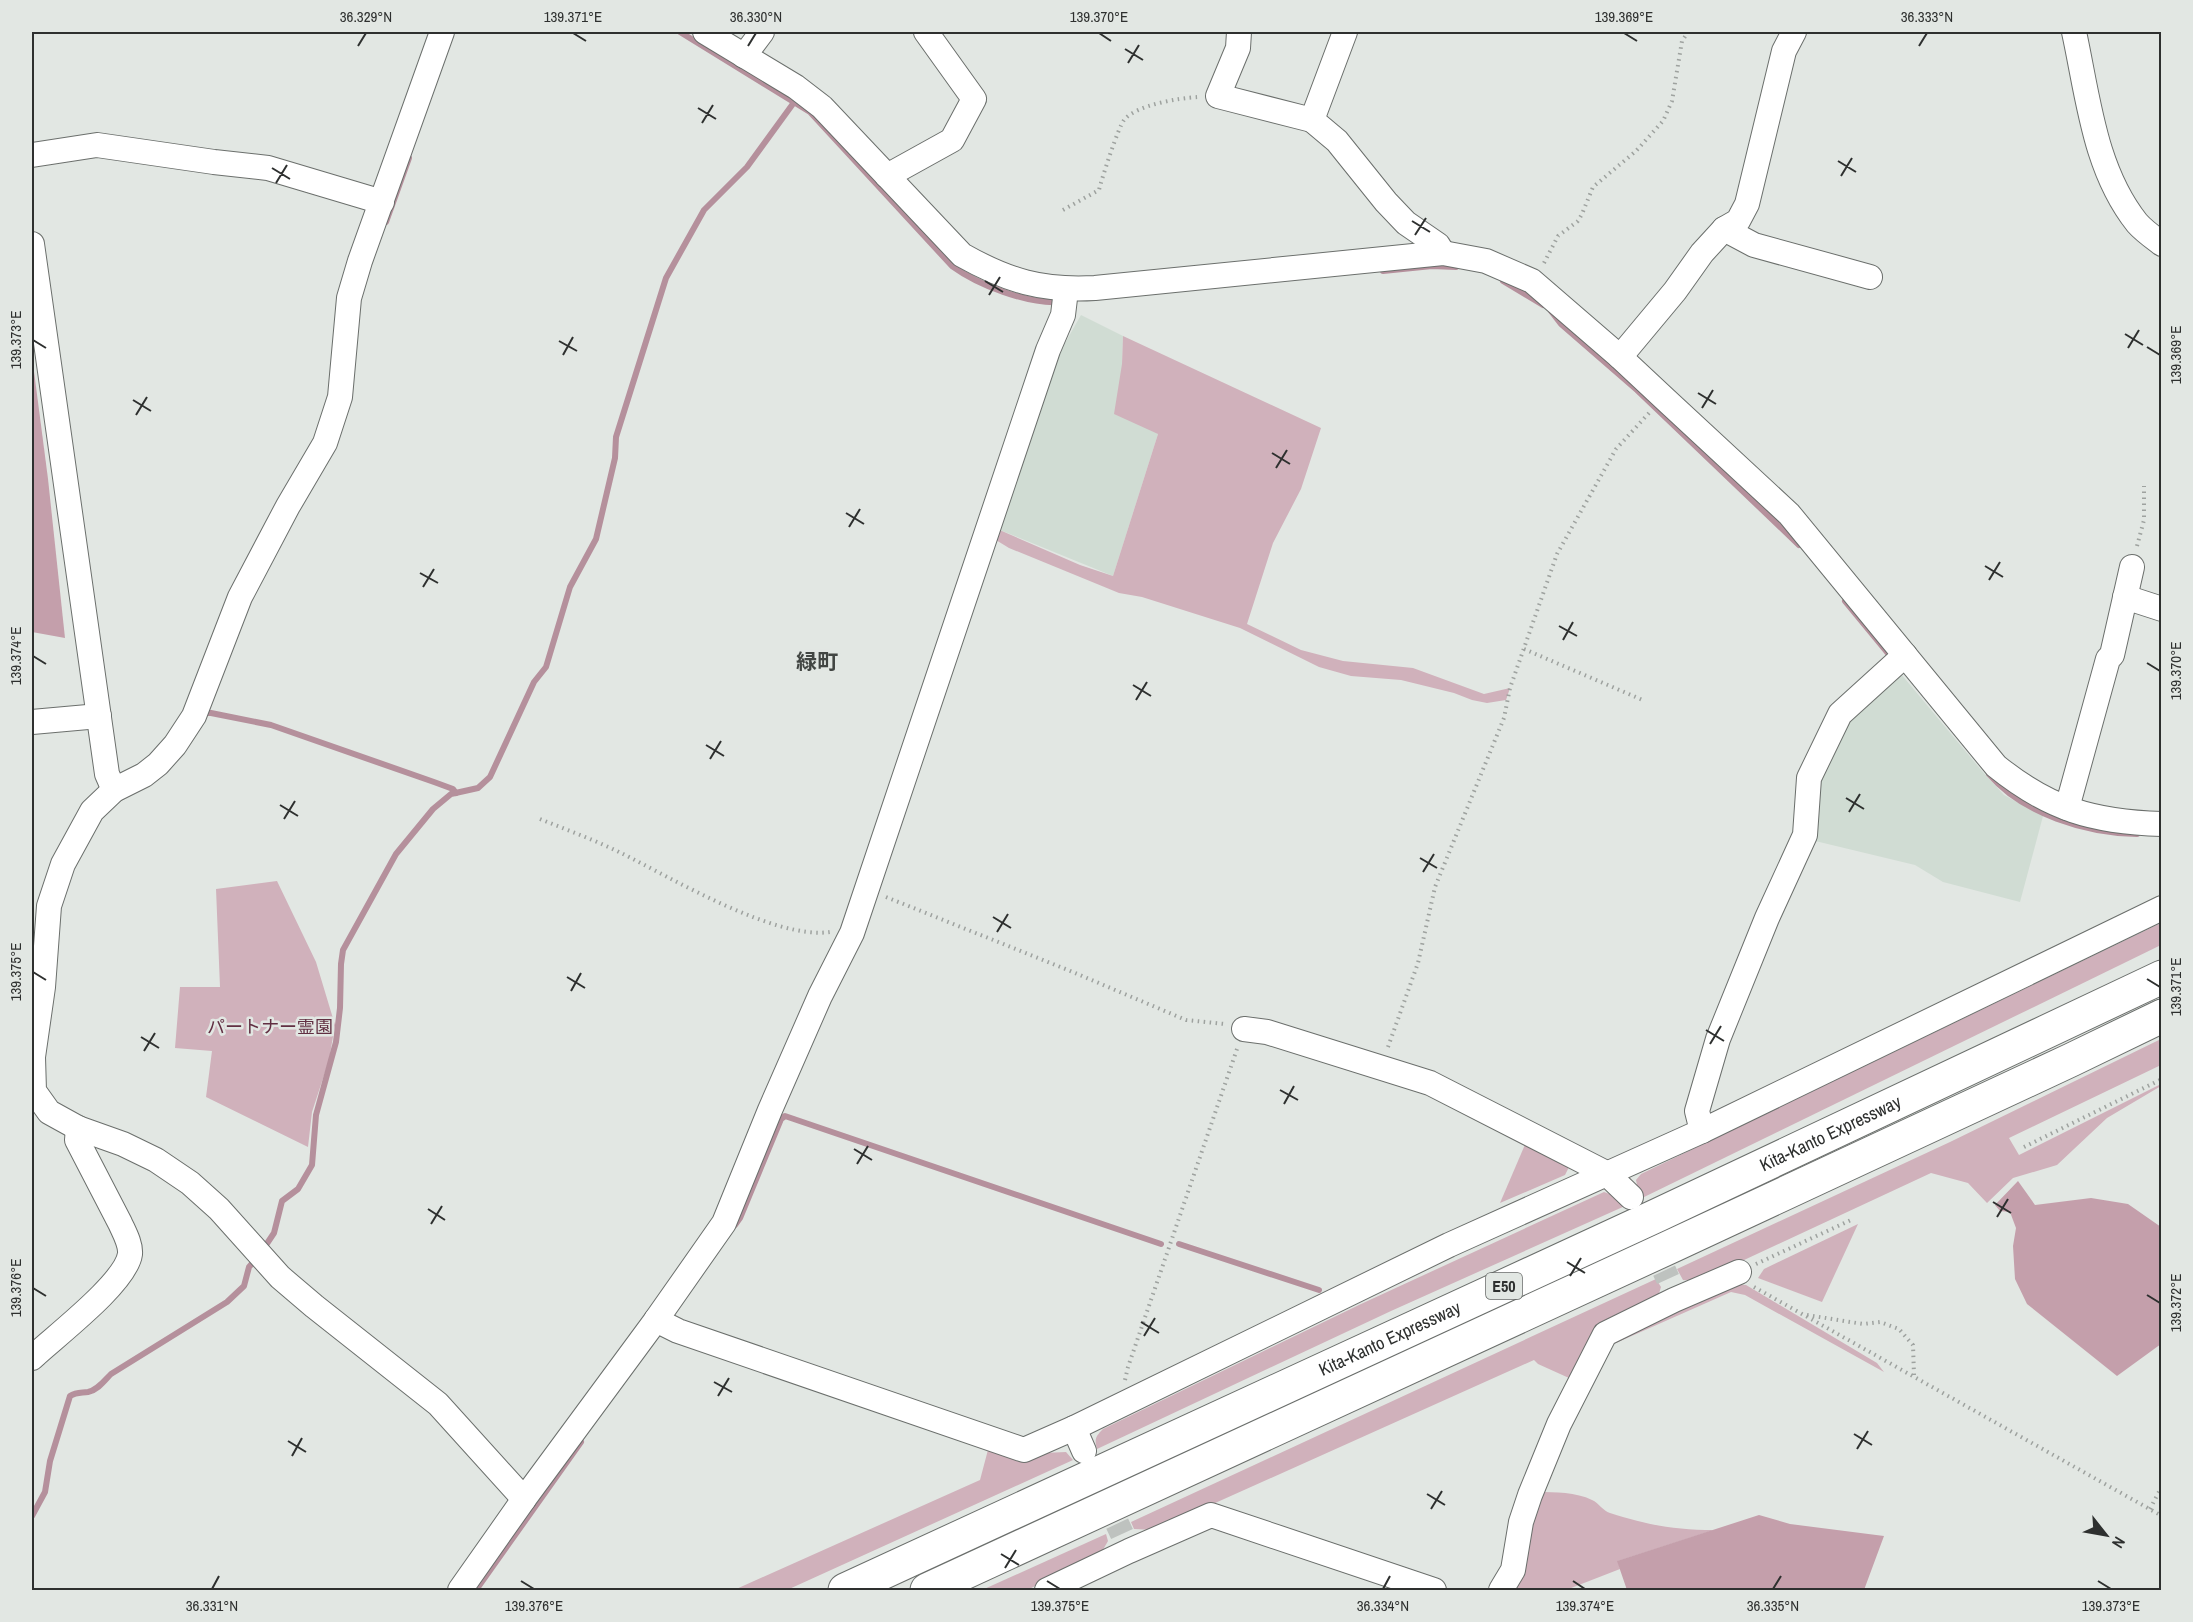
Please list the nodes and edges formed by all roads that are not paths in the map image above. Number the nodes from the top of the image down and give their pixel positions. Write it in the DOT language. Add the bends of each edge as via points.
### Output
graph roads {
  1 [pos="442,32"];
  2 [pos="705,32"];
  3 [pos="762,32"];
  4 [pos="926,32"];
  5 [pos="1345,32"];
  6 [pos="1794,32"];
  7 [pos="2073,32"];
  8 [pos="1238,40"];
  9 [pos="744,56"];
  10 [pos="1312,120"];
  11 [pos="32,155"];
  12 [pos="887,176"];
  13 [pos="382,202"];
  14 [pos="1724,229"];
  15 [pos="2162,244"];
  16 [pos="32,251"];
  17 [pos="1443,253"];
  18 [pos="1870,277"];
  19 [pos="1066,290"];
  20 [pos="1620,357"];
  21 [pos="2132,567"];
  22 [pos="2125,597"];
  23 [pos="2162,609"];
  24 [pos="1905,655"];
  25 [pos="99,716"];
  26 [pos="32,722"];
  27 [pos="114,790"];
  28 [pos="2067,808"];
  29 [pos="2162,824"];
  30 [pos="2162,908"];
  31 [pos="2162,977"];
  32 [pos="37,986"];
  33 [pos="2162,1016"];
  34 [pos="1244,1029"];
  35 [pos="33,1091"];
  36 [pos="78,1128"];
  37 [pos="1702,1131"];
  38 [pos="1606,1173"];
  39 [pos="1631,1197"];
  40 [pos="1739,1272"];
  41 [pos="656,1320"];
  42 [pos="32,1358"];
  43 [pos="1074,1428"];
  44 [pos="1084,1451"];
  45 [pos="524,1499"];
  46 [pos="460,1590"];
  47 [pos="845,1590"];
  48 [pos="927,1590"];
  49 [pos="1047,1590"];
  50 [pos="1434,1590"];
  51 [pos="1502,1590"];
  1 -- 13 [label="street"];
  2 -- 9 [label="street"];
  3 -- 9 [label="street"];
  4 -- 12 [label="street" via="974,99 952,140"];
  5 -- 10 [label="street"];
  6 -- 14 [label="street" via="1784,51 1747,204 1738,220"];
  7 -- 15 [label="street" via="2100,153 2109,176 2138,224"];
  8 -- 10 [label="street" via="1218,96"];
  9 -- 12 [label="street" via="822,107"];
  10 -- 17 [label="street" via="1337,141 1406,223 1438,245"];
  11 -- 13 [label="street" via="97,145 268,168"];
  12 -- 19 [label="street" via="962,255 984,268 1022,281"];
  13 -- 27 [label="street" via="349,298 340,398 325,443 240,597 194,716 158,764"];
  14 -- 18 [label="street" via="1754,245"];
  14 -- 20 [label="street"];
  16 -- 25 [label="street"];
  17 -- 19 [label="street"];
  17 -- 20 [label="street" via="1486,261 1532,281"];
  19 -- 41 [label="street" via="1063,315 1044,361 852,933 820,996 724,1223"];
  20 -- 24 [label="street" via="1789,514"];
  21 -- 22 [label="street"];
  22 -- 23 [label="street"];
  22 -- 28 [label="street"];
  24 -- 28 [label="street" via="1996,766 2049,802"];
  24 -- 37 [label="street" via="1840,714 1809,778 1804,835 1718,1039 1697,1112"];
  25 -- 26 [label="street"];
  25 -- 27 [label="street" via="107,774"];
  27 -- 32 [label="street" via="92,811 63,864 49,906"];
  28 -- 29 [label="street" via="2099,819"];
  30 -- 37 [label="street"];
  31 -- 47 [label="highway, Kita-Kanto Expressway / E50"];
  32 -- 35 [label="street"];
  33 -- 48 [label="highway, Kita-Kanto Expressway / E50"];
  34 -- 38 [label="street" via="1267,1032 1443,1089"];
  35 -- 36 [label="street" via="50,1112"];
  36 -- 42 [label="street" via="77,1140 127,1237 130,1253 118,1277"];
  36 -- 45 [label="street" via="156,1160 190,1183 280,1277 438,1404"];
  37 -- 38 [label="street"];
  38 -- 39 [label="street"];
  38 -- 43 [label="street"];
  40 -- 51 [label="street" via="1671,1289 1605,1334 1559,1424 1530,1495 1513,1570"];
  41 -- 43 [label="street" via="1015,1448 1024,1450"];
  41 -- 45 [label="street"];
  43 -- 44 [label="street"];
  45 -- 46 [label="street"];
  49 -- 50 [label="street" via="1125,1542 1211,1515"];
}
